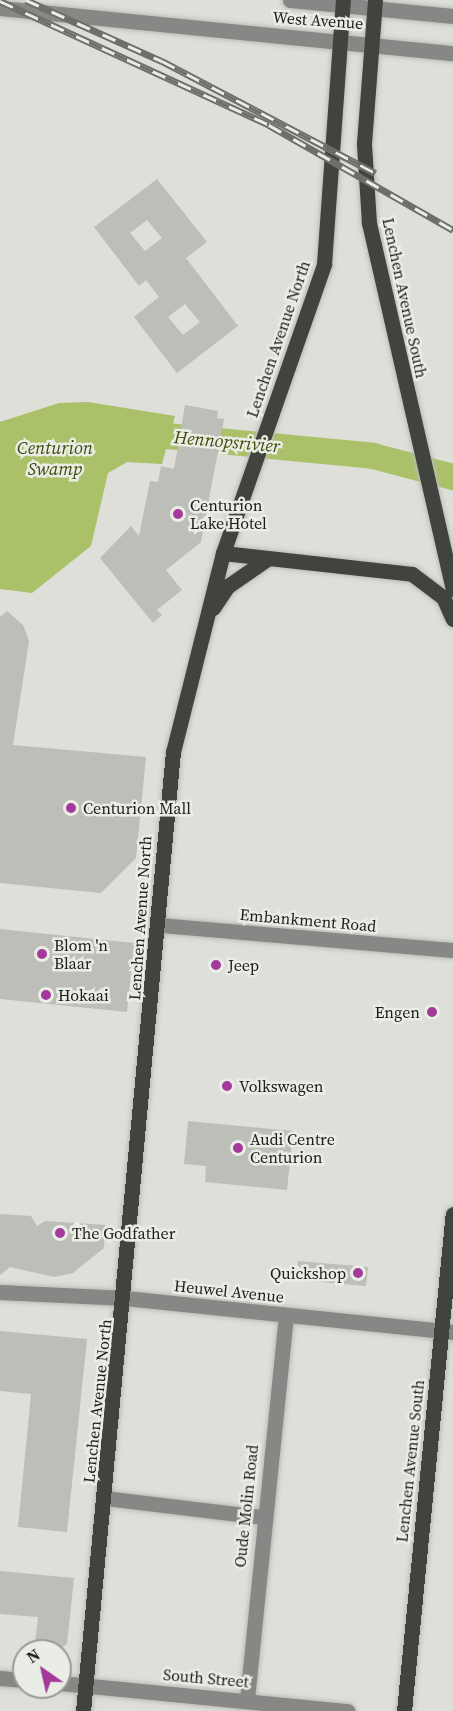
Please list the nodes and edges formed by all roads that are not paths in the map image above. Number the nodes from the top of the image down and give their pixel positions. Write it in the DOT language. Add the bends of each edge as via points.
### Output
graph roads {
  1 [pos="290,0"];
  2 [pos="342,3"];
  3 [pos="374,4"];
  4 [pos="0,8"];
  5 [pos="453,16"];
  6 [pos="338,41"];
  7 [pos="372,42"];
  8 [pos="453,53"];
  9 [pos="223,553"];
  10 [pos="267,559"];
  11 [pos="453,590"];
  12 [pos="453,619"];
  13 [pos="198,642"];
  14 [pos="160,925"];
  15 [pos="453,950"];
  16 [pos="453,1215"];
  17 [pos="0,1292"];
  18 [pos="125,1298"];
  19 [pos="286,1316"];
  20 [pos="447,1331"];
  21 [pos="105,1498"];
  22 [pos="262,1517"];
  23 [pos="72,1684"];
  24 [pos="86,1685"];
  25 [pos="247,1699"];
  26 [pos="83,1711"];
  27 [pos="348,1711"];
  28 [pos="404,1711"];
  1 -- 2 [label="street, West Avenue"];
  2 -- 3 [label="street, West Avenue"];
  2 -- 6 [label="main road, Lenchen Avenue North"];
  3 -- 5 [label="street, West Avenue"];
  3 -- 7 [label="main road, Lenchen Avenue South"];
  4 -- 6 [label="street, West Avenue"];
  6 -- 7 [label="street, West Avenue"];
  6 -- 9 [label="main road, Lenchen Avenue North" via="331,218 324,264"];
  7 -- 8 [label="street, West Avenue"];
  7 -- 11 [label="main road, Lenchen Avenue South" via="364,144 369,222"];
  9 -- 10 [label="main road"];
  9 -- 13 [label="main road, Lenchen Avenue North"];
  10 -- 12 [label="main road" via="412,574 443,597"];
  10 -- 13 [label="main road" via="216,599"];
  13 -- 14 [label="main road, Lenchen Avenue North" via="173,752"];
  14 -- 15 [label="street, Embankment Road"];
  14 -- 18 [label="main road, Lenchen Avenue North"];
  16 -- 20 [label="main road, Lenchen Avenue South"];
  17 -- 18 [label="street, Heuwel Avenue"];
  18 -- 19 [label="street, Heuwel Avenue"];
  18 -- 21 [label="main road, Lenchen Avenue North"];
  19 -- 20 [label="street, Heuwel Avenue"];
  19 -- 22 [label="street, Oude Molin Road"];
  20 -- 28 [label="main road, Lenchen Avenue South"];
  21 -- 22 [label="street"];
  21 -- 24 [label="main road, Lenchen Avenue North"];
  22 -- 25 [label="street, Oude Molin Road"];
  23 -- 24 [label="street, South Street"];
  24 -- 25 [label="street, South Street"];
  24 -- 26 [label="main road, Lenchen Avenue North"];
  25 -- 27 [label="street, South Street"];
}
